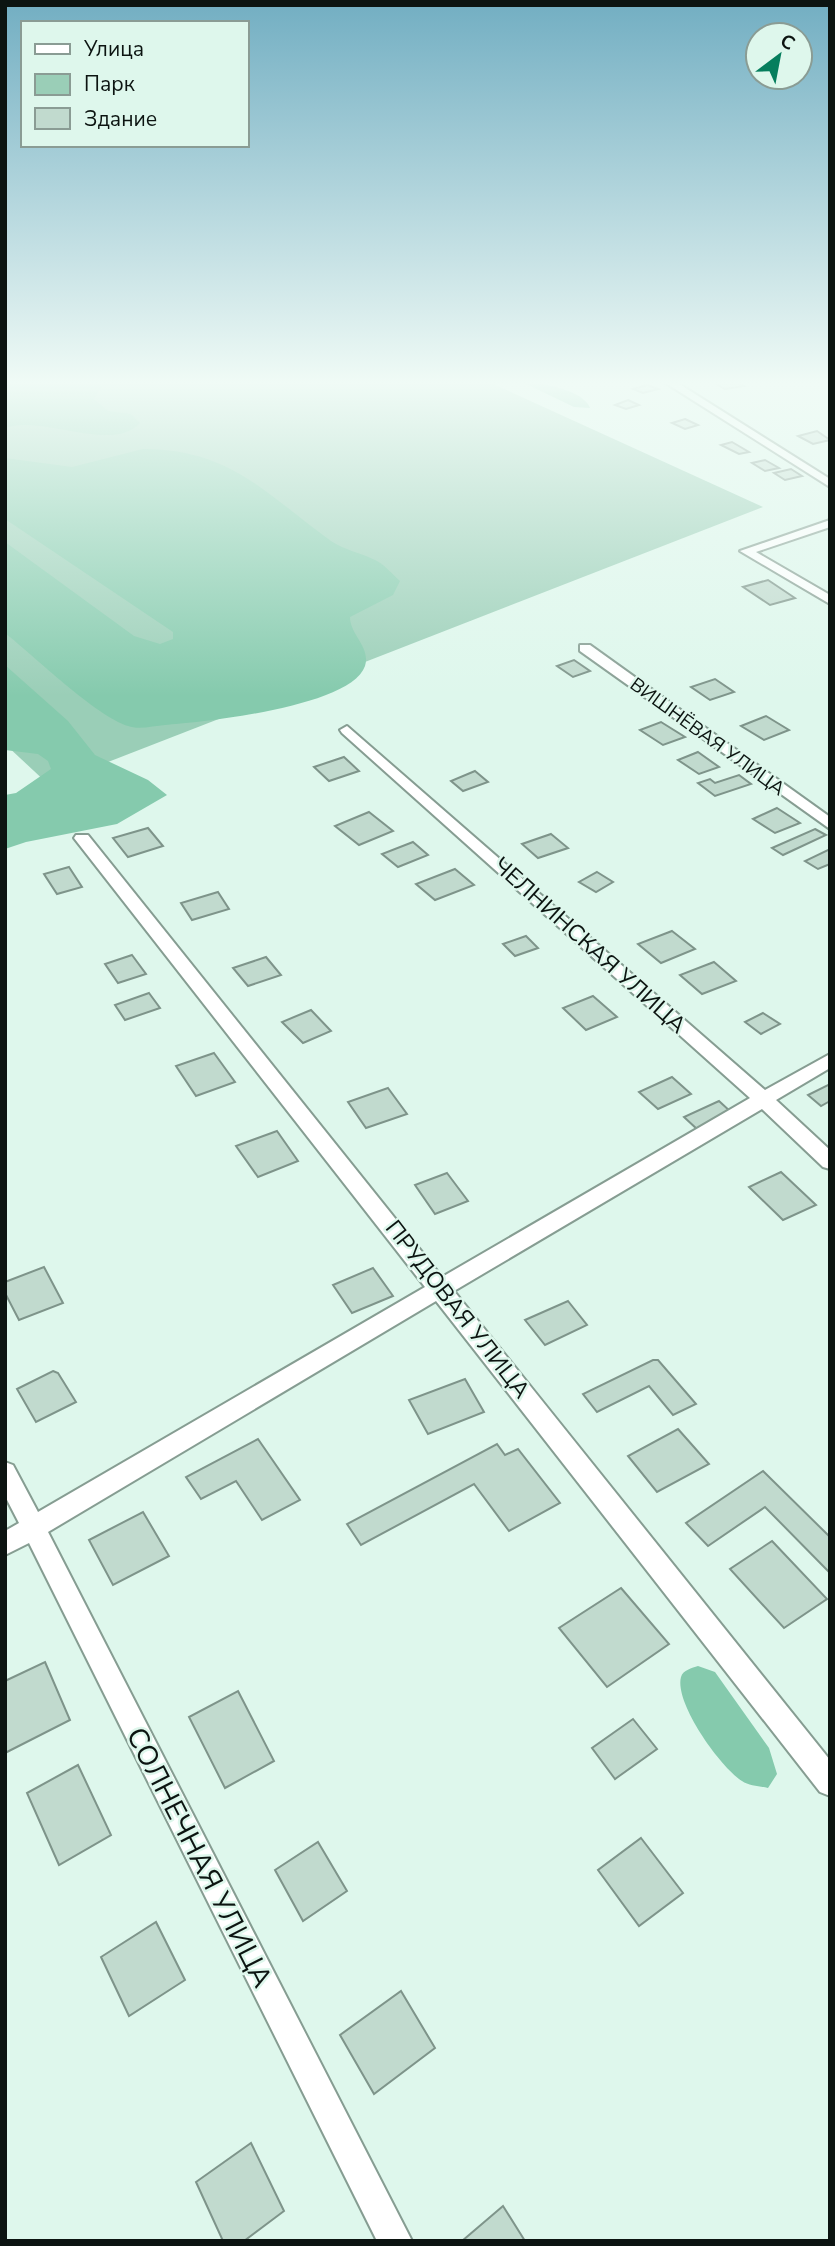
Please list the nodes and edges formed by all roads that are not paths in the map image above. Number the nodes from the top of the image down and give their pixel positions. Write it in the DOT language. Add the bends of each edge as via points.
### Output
graph roads {
  1 [pos="830,523"];
  2 [pos="830,600"];
  3 [pos="585,648"];
  4 [pos="347,730"];
  5 [pos="830,824"];
  6 [pos="82,838"];
  7 [pos="830,1060"];
  8 [pos="763,1099"];
  9 [pos="830,1162"];
  10 [pos="441,1287"];
  11 [pos="5,1472"];
  12 [pos="33,1528"];
  13 [pos="5,1544"];
  14 [pos="830,1782"];
  15 [pos="395,2241"];
  1 -- 2 [label="street" via="747,551"];
  3 -- 5 [label="street, ВИШНЁВАЯ УЛИЦА"];
  4 -- 8 [label="street, ЧЕЛНИНСКАЯ УЛИЦА"];
  6 -- 10 [label="street, ПРУДОВАЯ УЛИЦА"];
  7 -- 8 [label="street"];
  8 -- 9 [label="street, ЧЕЛНИНСКАЯ УЛИЦА"];
  8 -- 10 [label="street"];
  10 -- 12 [label="street"];
  10 -- 14 [label="street, ПРУДОВАЯ УЛИЦА"];
  11 -- 12 [label="street, СОЛНЕЧНАЯ УЛИЦА"];
  12 -- 13 [label="street"];
  12 -- 15 [label="street, СОЛНЕЧНАЯ УЛИЦА"];
}
